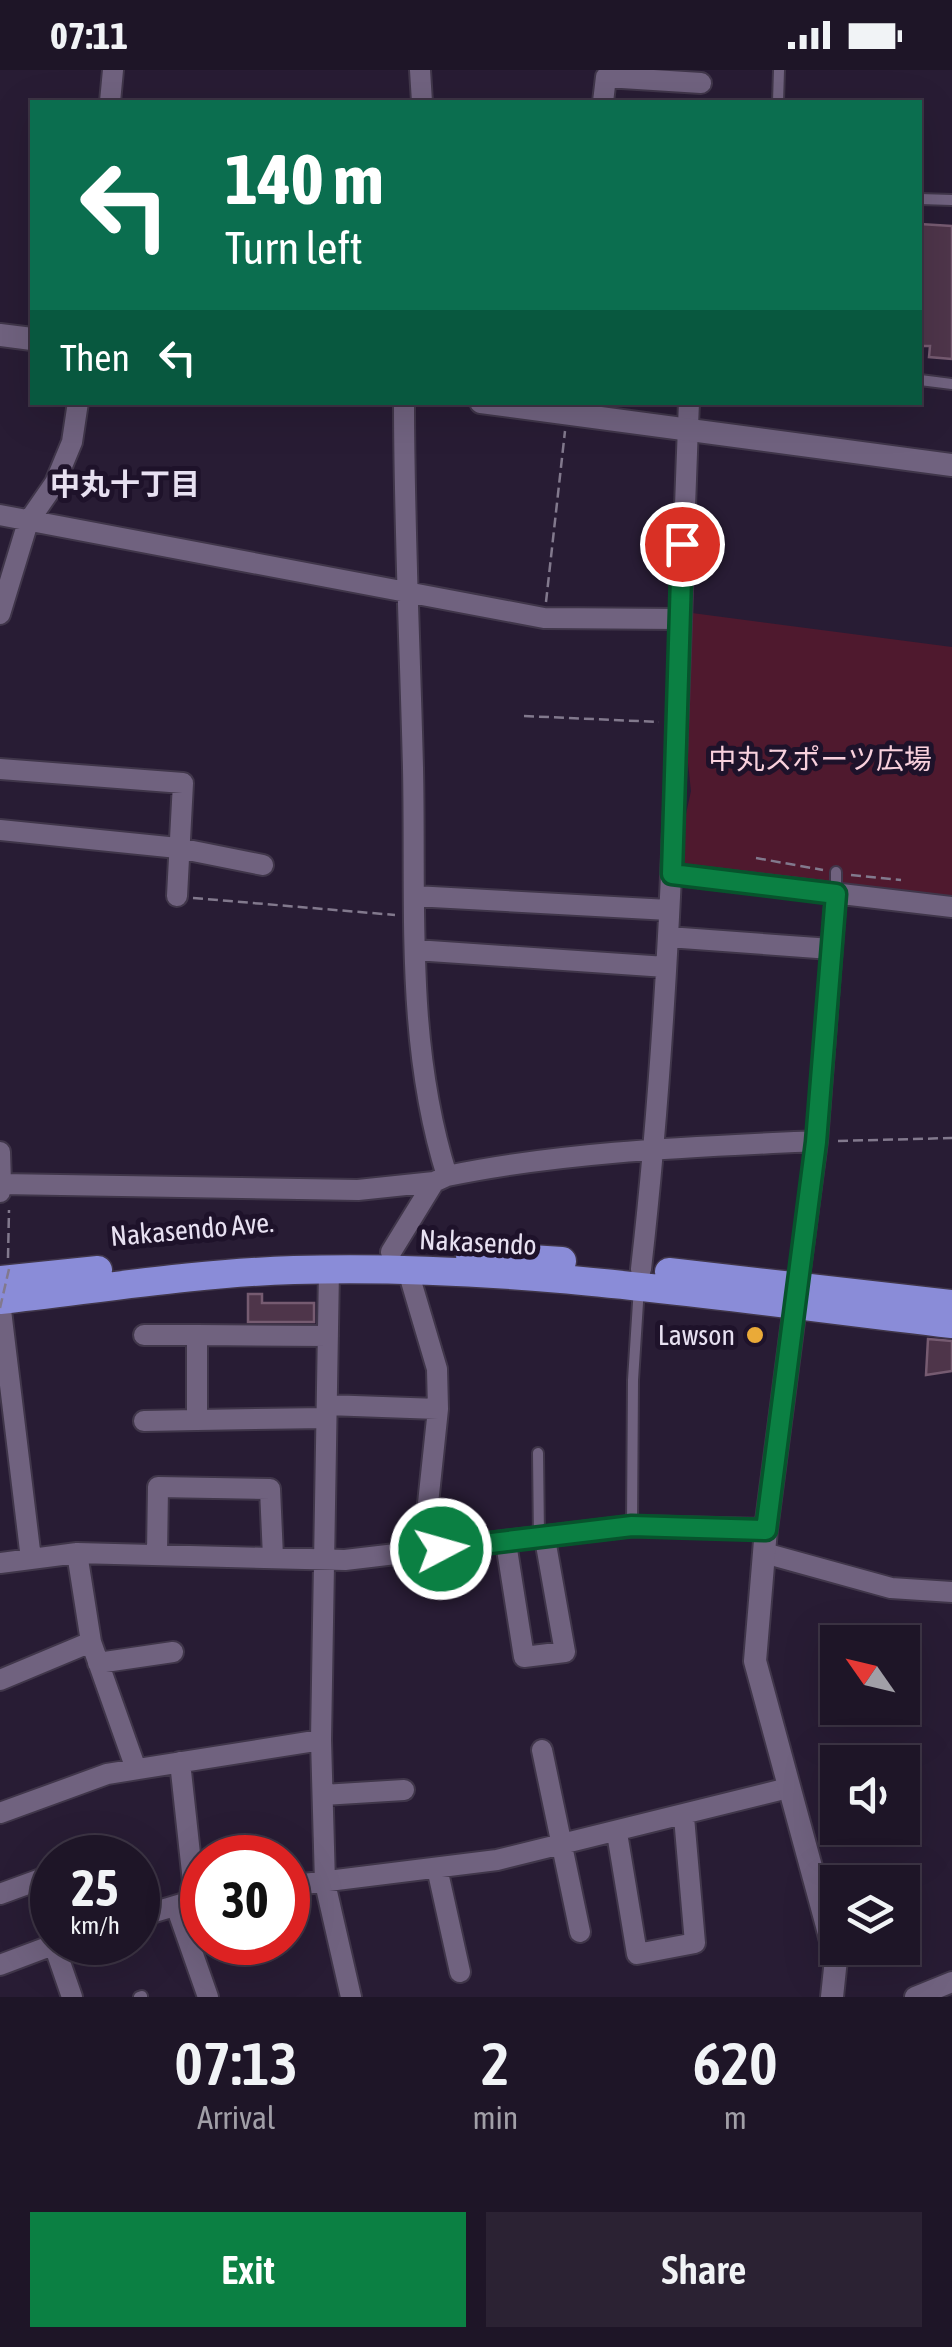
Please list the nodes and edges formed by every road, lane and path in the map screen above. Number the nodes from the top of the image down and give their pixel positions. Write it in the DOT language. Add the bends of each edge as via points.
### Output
graph roads {
  1 [pos="113,70"];
  2 [pos="420,70"];
  3 [pos="779,70"];
  4 [pos="700,85"];
  5 [pos="110,100"];
  6 [pos="422,100"];
  7 [pos="603,100"];
  8 [pos="778,100"];
  9 [pos="922,198"];
  10 [pos="952,200"];
  11 [pos="0,335"];
  12 [pos="30,340"];
  13 [pos="922,380"];
  14 [pos="952,384"];
  15 [pos="77,405"];
  16 [pos="404,405"];
  17 [pos="524,405"];
  18 [pos="689,405"];
  19 [pos="568,408"];
  20 [pos="688,430"];
  21 [pos="952,465"];
  22 [pos="0,515"];
  23 [pos="28,522"];
  24 [pos="404,592"];
  25 [pos="0,614"];
  26 [pos="544,618"];
  27 [pos="678,620"];
  28 [pos="524,716"];
  29 [pos="676,722"];
  30 [pos="0,769"];
  31 [pos="0,830"];
  32 [pos="178,848"];
  33 [pos="756,858"];
  34 [pos="263,865"];
  35 [pos="672,874"];
  36 [pos="854,875"];
  37 [pos="832,879"];
  38 [pos="901,880"];
  39 [pos="177,896"];
  40 [pos="414,906"];
  41 [pos="952,907"];
  42 [pos="669,910"];
  43 [pos="668,937"];
  44 [pos="831,949"];
  45 [pos="416,950"];
  46 [pos="666,967"];
  47 [pos="952,1138"];
  48 [pos="816,1142"];
  49 [pos="655,1149"];
  50 [pos="0,1152"];
  51 [pos="440,1179"];
  52 [pos="1,1184"];
  53 [pos="4,1201"];
  54 [pos="399,1262"];
  55 [pos="329,1270"];
  56 [pos="4,1274"];
  57 [pos="640,1278"];
  58 [pos="796,1296"];
  59 [pos="0,1303"];
  60 [pos="952,1304"];
  61 [pos="952,1324"];
  62 [pos="144,1334"];
  63 [pos="197,1335"];
  64 [pos="328,1336"];
  65 [pos="438,1410"];
  66 [pos="327,1412"];
  67 [pos="197,1420"];
  68 [pos="144,1421"];
  69 [pos="538,1452"];
  70 [pos="632,1526"];
  71 [pos="542,1539"];
  72 [pos="765,1541"];
  73 [pos="506,1542"];
  74 [pos="423,1551"];
  75 [pos="76,1553"];
  76 [pos="157,1554"];
  77 [pos="274,1557"];
  78 [pos="325,1557"];
  79 [pos="30,1559"];
  80 [pos="0,1563"];
  81 [pos="952,1592"];
  82 [pos="95,1652"];
  83 [pos="173,1652"];
  84 [pos="0,1680"];
  85 [pos="322,1740"];
  86 [pos="542,1750"];
  87 [pos="180,1762"];
  88 [pos="136,1770"];
  89 [pos="788,1788"];
  90 [pos="404,1790"];
  91 [pos="323,1795"];
  92 [pos="0,1813"];
  93 [pos="684,1816"];
  94 [pos="617,1833"];
  95 [pos="186,1835"];
  96 [pos="564,1844"];
  97 [pos="437,1868"];
  98 [pos="30,1883"];
  99 [pos="324,1883"];
  100 [pos="310,1884"];
  101 [pos="0,1894"];
  102 [pos="580,1932"];
  103 [pos="30,1954"];
  104 [pos="0,1965"];
  105 [pos="63,1965"];
  106 [pos="202,1965"];
  107 [pos="460,1972"];
  108 [pos="952,1982"];
  109 [pos="72,1997"];
  110 [pos="208,1997"];
  111 [pos="351,1997"];
  112 [pos="832,1997"];
  113 [pos="915,1997"];
  1 -- 5 [label="street"];
  2 -- 6 [label="street"];
  3 -- 8 [label="lane"];
  4 -- 7 [label="street" via="606,77"];
  9 -- 10 [label="lane"];
  11 -- 12 [label="street"];
  13 -- 14 [label="lane"];
  15 -- 23 [label="street" via="55,483"];
  16 -- 24 [label="street"];
  17 -- 19 [label="street"];
  18 -- 20 [label="street"];
  19 -- 20 [label="street"];
  19 -- 26 [label="path"];
  20 -- 21 [label="street"];
  20 -- 27 [label="street"];
  22 -- 23 [label="street"];
  23 -- 24 [label="street"];
  23 -- 25 [label="street"];
  24 -- 26 [label="street"];
  24 -- 40 [label="street"];
  26 -- 27 [label="street"];
  27 -- 29 [label="street"];
  28 -- 29 [label="path"];
  29 -- 35 [label="street"];
  30 -- 32 [label="street" via="183,783"];
  31 -- 32 [label="street"];
  32 -- 34 [label="street"];
  32 -- 39 [label="street"];
  33 -- 37 [label="path"];
  35 -- 37 [label="street"];
  35 -- 42 [label="street"];
  36 -- 38 [label="path"];
  37 -- 41 [label="street"];
  37 -- 44 [label="street"];
  39 -- 40 [label="path"];
  40 -- 42 [label="street"];
  40 -- 45 [label="street"];
  42 -- 43 [label="street"];
  43 -- 44 [label="street"];
  43 -- 46 [label="street"];
  44 -- 48 [label="street"];
  45 -- 46 [label="street"];
  45 -- 51 [label="street" via="416,1038"];
  46 -- 49 [label="street"];
  47 -- 48 [label="path"];
  48 -- 49 [label="street"];
  48 -- 58 [label="street"];
  49 -- 51 [label="street"];
  49 -- 57 [label="street"];
  50 -- 52 [label="street"];
  51 -- 52 [label="street" via="358,1190"];
  51 -- 54 [label="street"];
  52 -- 53 [label="street"];
  53 -- 56 [label="path"];
  54 -- 55 [label="highway, Nakasendo"];
  54 -- 56 [label="highway, Nakasendo Ave." via="290,1252"];
  54 -- 57 [label="highway, Nakasendo" via="521,1256"];
  54 -- 65 [label="street" via="437,1369"];
  55 -- 59 [label="highway, Nakasendo" via="229,1274"];
  55 -- 64 [label="street"];
  56 -- 59 [label="path, bridge"];
  57 -- 58 [label="highway, Nakasendo"];
  57 -- 70 [label="lane"];
  58 -- 60 [label="highway, Nakasendo"];
  58 -- 61 [label="highway, Nakasendo"];
  58 -- 72 [label="street"];
  59 -- 79 [label="street"];
  62 -- 63 [label="street"];
  63 -- 64 [label="street"];
  63 -- 67 [label="street"];
  64 -- 66 [label="street"];
  65 -- 66 [label="street"];
  65 -- 74 [label="street"];
  66 -- 67 [label="street"];
  66 -- 78 [label="street"];
  67 -- 68 [label="street"];
  69 -- 71 [label="lane"];
  70 -- 71 [label="street"];
  70 -- 72 [label="street"];
  71 -- 73 [label="street"];
  71 -- 73 [label="street" via="565,1652 524,1658"];
  72 -- 81 [label="street" via="891,1588"];
  72 -- 89 [label="street" via="754,1661"];
  73 -- 74 [label="street"];
  74 -- 78 [label="street"];
  75 -- 76 [label="street"];
  75 -- 79 [label="street"];
  75 -- 82 [label="street"];
  76 -- 77 [label="street"];
  76 -- 77 [label="street" via="158,1488 270,1489"];
  77 -- 78 [label="street"];
  78 -- 85 [label="street"];
  79 -- 80 [label="street"];
  82 -- 83 [label="street"];
  82 -- 84 [label="street"];
  82 -- 88 [label="street"];
  85 -- 87 [label="street"];
  85 -- 91 [label="street"];
  86 -- 96 [label="street"];
  87 -- 88 [label="street"];
  87 -- 95 [label="street"];
  88 -- 92 [label="street"];
  89 -- 93 [label="street"];
  89 -- 112 [label="street" via="836,1959"];
  90 -- 91 [label="street"];
  91 -- 99 [label="street"];
  93 -- 94 [label="street"];
  93 -- 94 [label="street" via="694,1944 637,1954"];
  94 -- 96 [label="street"];
  96 -- 97 [label="street"];
  96 -- 102 [label="street"];
  97 -- 99 [label="street"];
  97 -- 107 [label="street"];
  98 -- 101 [label="street"];
  99 -- 100 [label="street"];
  99 -- 111 [label="street"];
  103 -- 104 [label="street"];
  105 -- 109 [label="street"];
  106 -- 110 [label="street"];
  108 -- 113 [label="street"];
}
